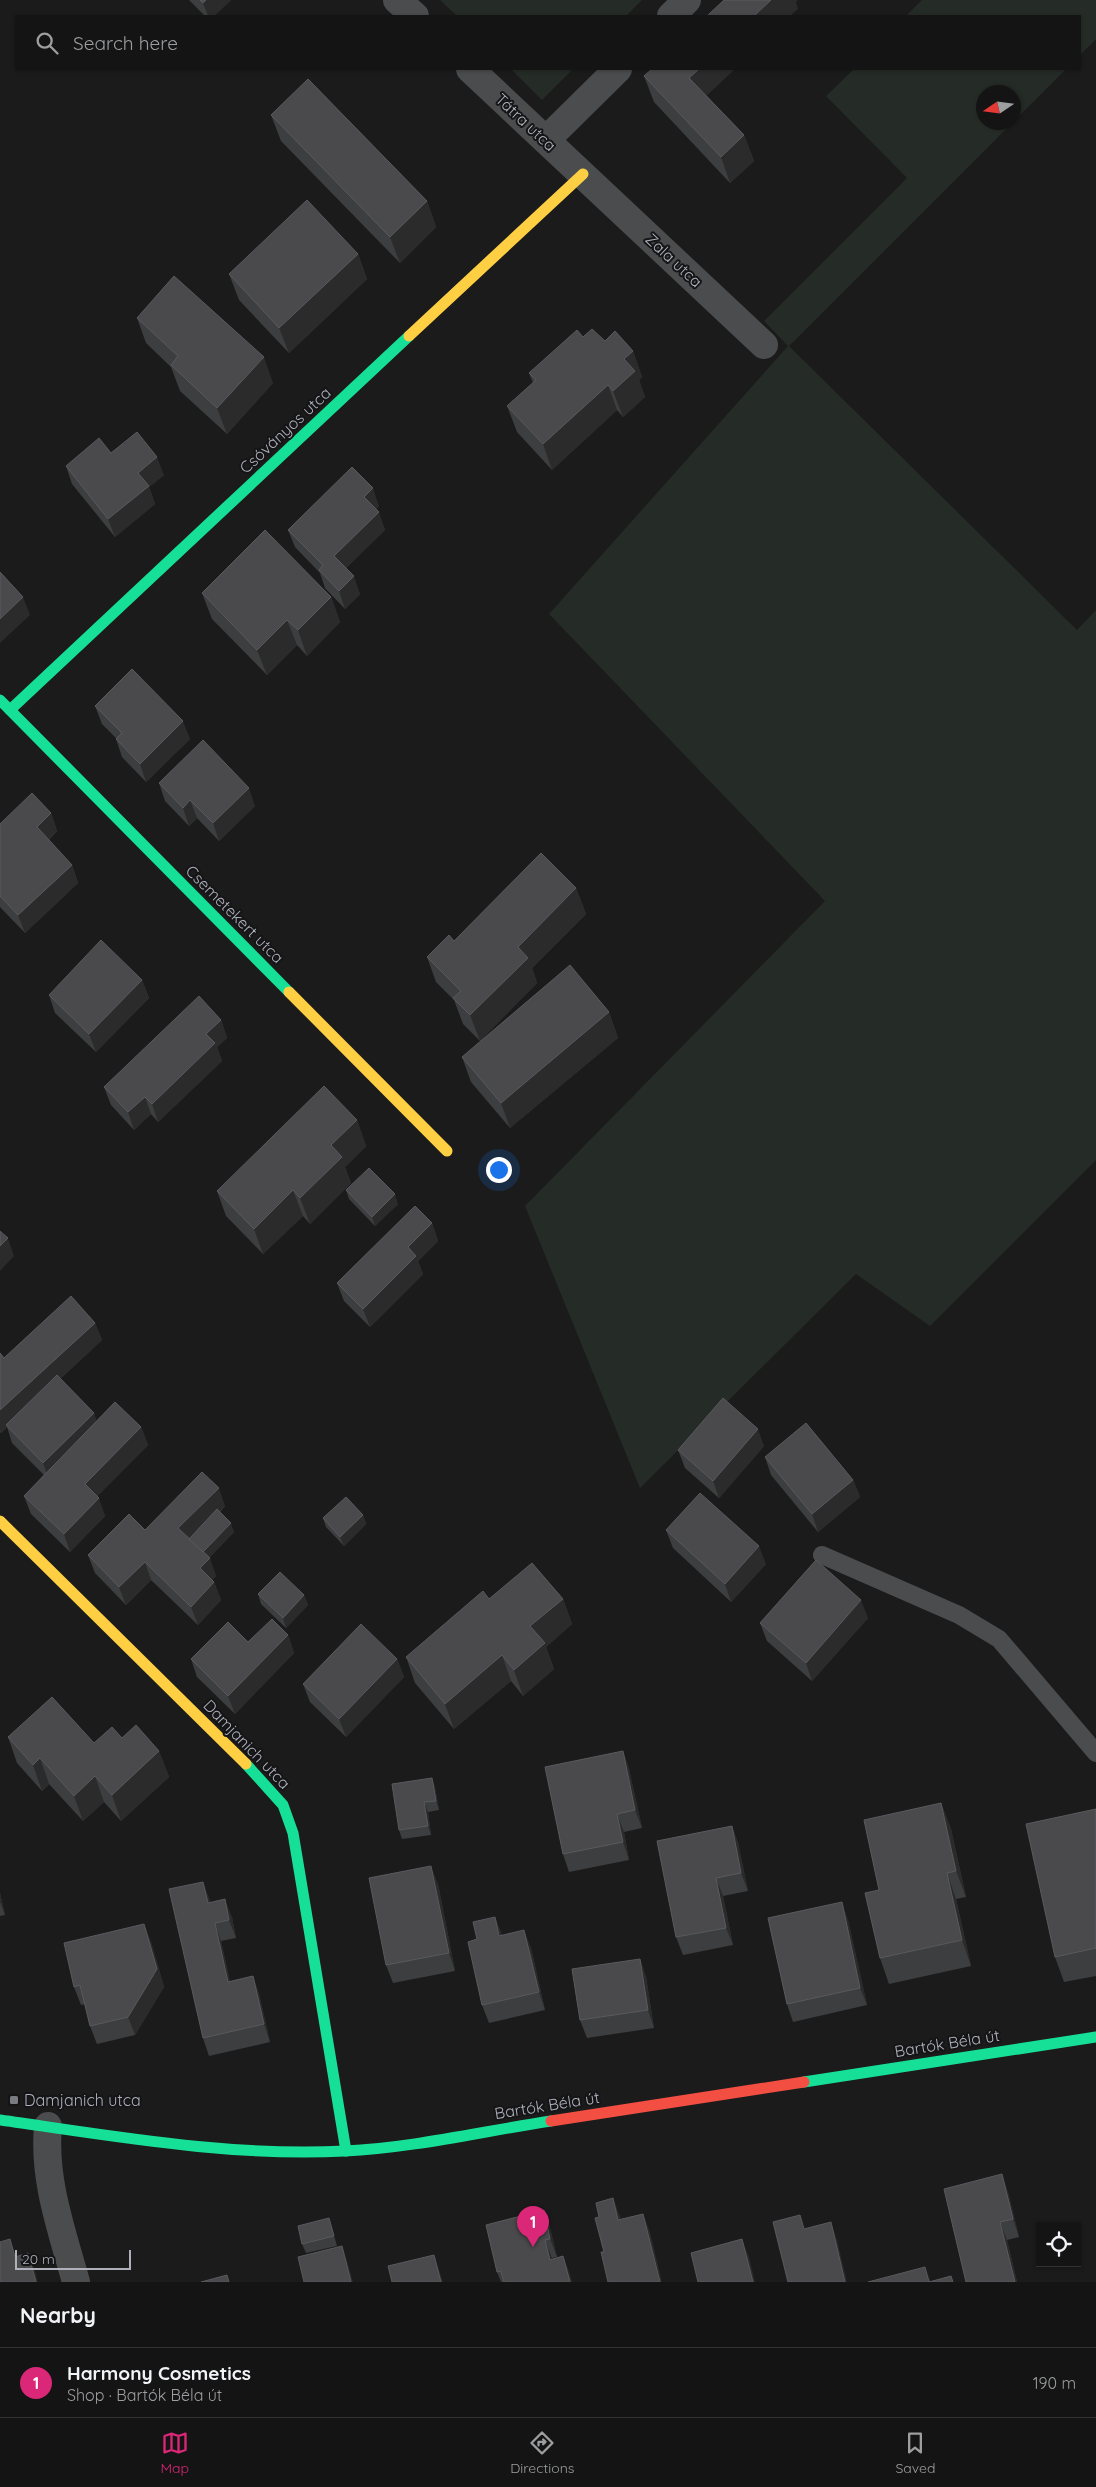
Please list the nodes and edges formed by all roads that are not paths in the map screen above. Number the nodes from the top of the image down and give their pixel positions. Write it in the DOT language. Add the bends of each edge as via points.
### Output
graph roads {
  1 [pos="398,0"];
  2 [pos="687,0"];
  3 [pos="414,15"];
  4 [pos="671,15"];
  5 [pos="471,70"];
  6 [pos="617,70"];
  7 [pos="546,140"];
  8 [pos="582,174"];
  9 [pos="764,345"];
  10 [pos="0,700"];
  11 [pos="10,710"];
  12 [pos="447,1150"];
  13 [pos="0,1521"];
  14 [pos="822,1555"];
  15 [pos="1096,1753"];
  16 [pos="1096,2037"];
  17 [pos="0,2120"];
  18 [pos="48,2126"];
  19 [pos="346,2151"];
  20 [pos="76,2282"];
  1 -- 3 [label="street"];
  2 -- 4 [label="street"];
  5 -- 7 [label="street, Tátra utca"];
  6 -- 7 [label="street"];
  7 -- 8 [label="street, Tátra utca"];
  8 -- 9 [label="street, Zala utca"];
  8 -- 11 [label="street, Csóványos utca"];
  10 -- 11 [label="street, Csemetekert utca"];
  11 -- 12 [label="street, Csemetekert utca"];
  13 -- 19 [label="street, Damjanich utca" via="264,1781 283,1805 292,1833"];
  14 -- 15 [label="lane" via="959,1615 998,1639"];
  16 -- 19 [label="street, Bartók Béla út"];
  17 -- 18 [label="street, Bartók Béla út"];
  18 -- 19 [label="street, Bartók Béla út" via="244,2149"];
  18 -- 20 [label="street" via="48,2174"];
}
